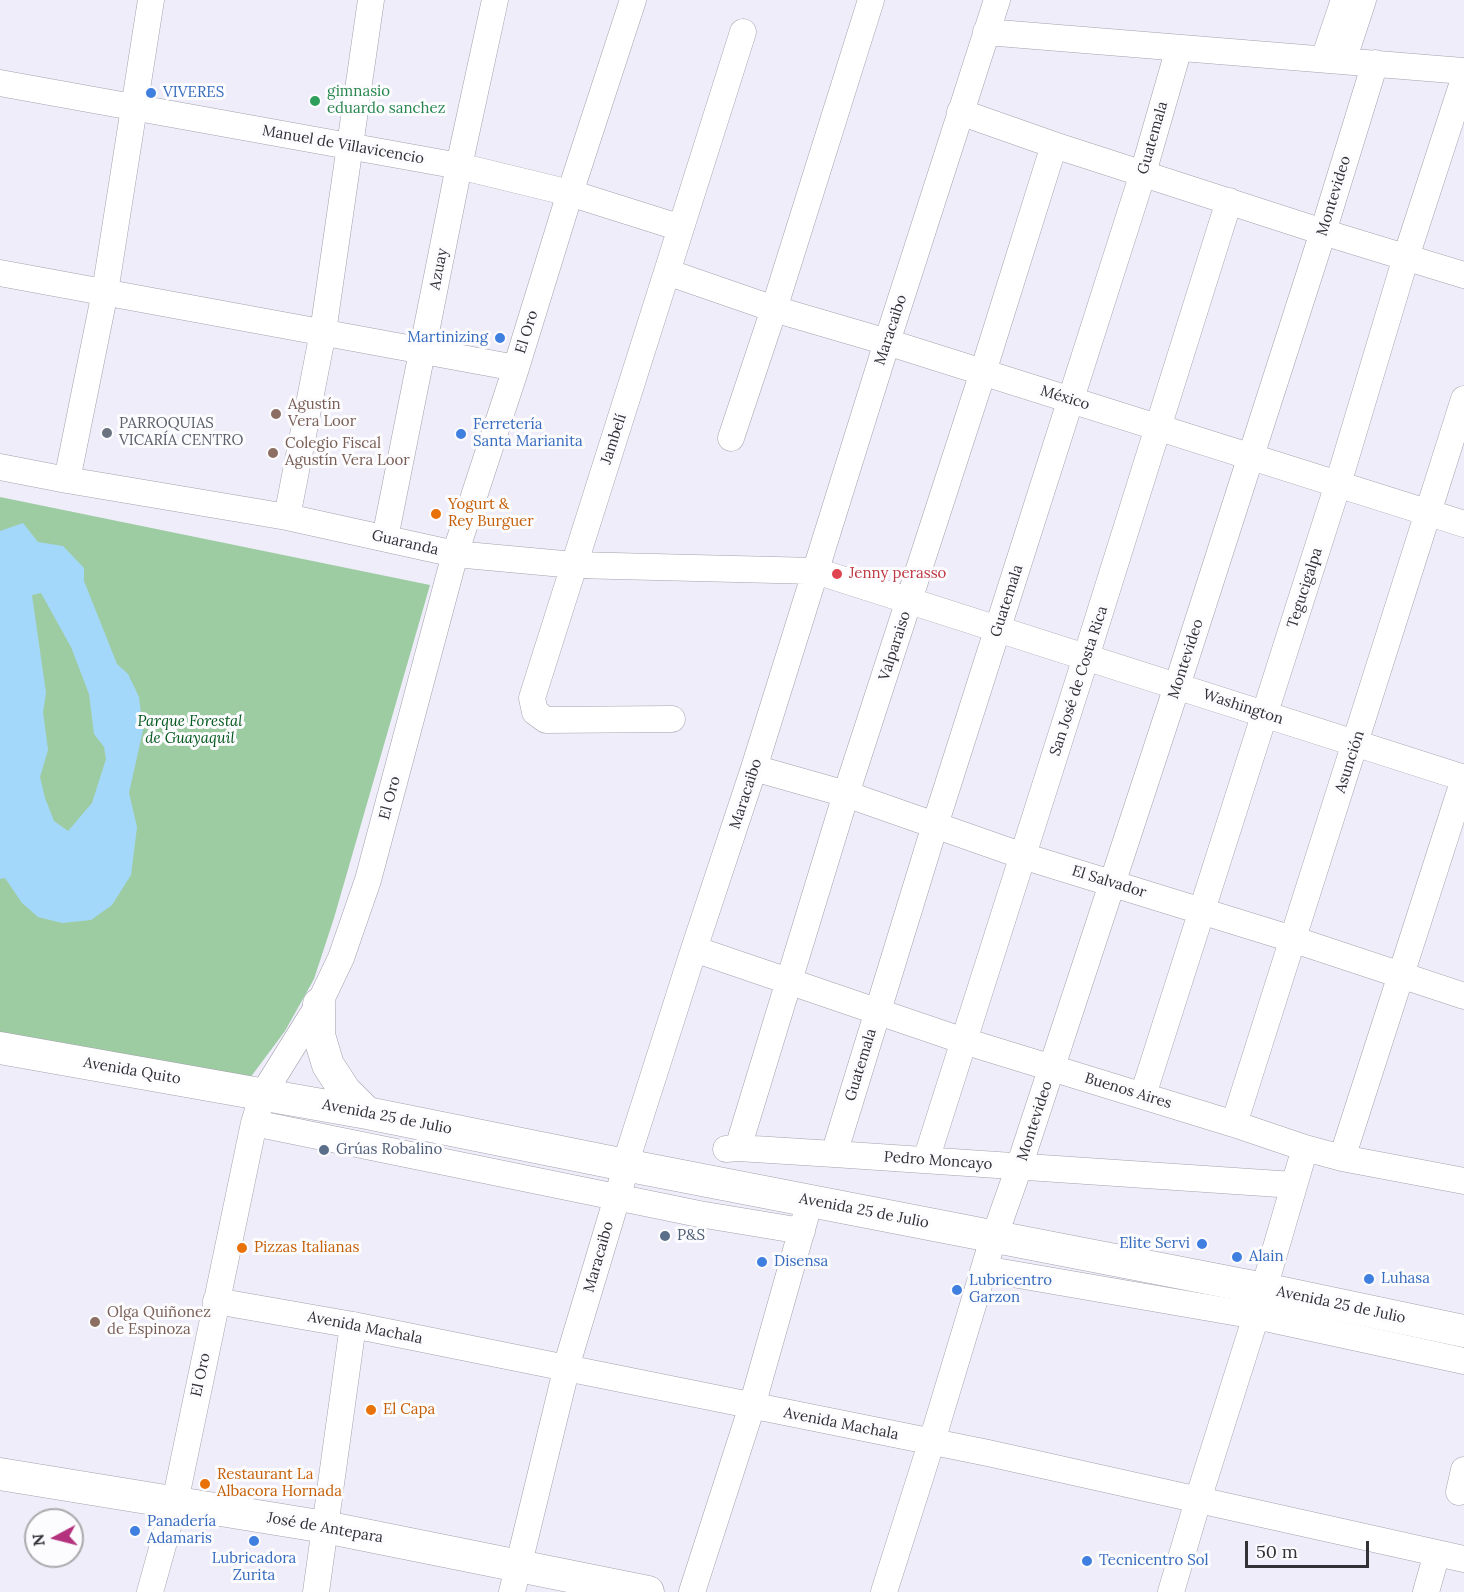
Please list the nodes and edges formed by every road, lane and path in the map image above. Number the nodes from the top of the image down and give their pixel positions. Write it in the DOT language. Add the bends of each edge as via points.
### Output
graph roads {
  1 [pos="151,0"];
  2 [pos="371,0"];
  3 [pos="495,0"];
  4 [pos="633,0"];
  5 [pos="871,0"];
  6 [pos="997,0"];
  7 [pos="1344,0"];
  8 [pos="1363,0"];
  9 [pos="744,32"];
  10 [pos="986,32"];
  11 [pos="1179,48"];
  12 [pos="1334,60"];
  13 [pos="1375,63"];
  14 [pos="1464,71"];
  15 [pos="1464,79"];
  16 [pos="0,82"];
  17 [pos="135,106"];
  18 [pos="960,112"];
  19 [pos="1054,145"];
  20 [pos="350,146"];
  21 [pos="459,166"];
  22 [pos="1143,174"];
  23 [pos="570,193"];
  24 [pos="1229,201"];
  25 [pos="681,228"];
  26 [pos="1323,232"];
  27 [pos="1406,257"];
  28 [pos="667,272"];
  29 [pos="0,273"];
  30 [pos="1464,275"];
  31 [pos="105,292"];
  32 [pos="774,309"];
  33 [pos="322,332"];
  34 [pos="887,342"];
  35 [pos="423,351"];
  36 [pos="516,368"];
  37 [pos="983,372"];
  38 [pos="1464,399"];
  39 [pos="1071,400"];
  40 [pos="1158,428"];
  41 [pos="731,438"];
  42 [pos="1250,456"];
  43 [pos="0,467"];
  44 [pos="67,480"];
  45 [pos="1338,484"];
  46 [pos="1429,513"];
  47 [pos="287,517"];
  48 [pos="1464,524"];
  49 [pos="385,538"];
  50 [pos="455,554"];
  51 [pos="574,565"];
  52 [pos="816,571"];
  53 [pos="910,601"];
  54 [pos="998,629"];
  55 [pos="1086,657"];
  56 [pos="1177,686"];
  57 [pos="1265,714"];
  58 [pos="672,719"];
  59 [pos="1356,743"];
  60 [pos="754,768"];
  61 [pos="1464,778"];
  62 [pos="846,794"];
  63 [pos="935,825"];
  64 [pos="1023,856"];
  65 [pos="1113,883"];
  66 [pos="1203,911"];
  67 [pos="1292,939"];
  68 [pos="694,950"];
  69 [pos="1401,976"];
  70 [pos="788,981"];
  71 [pos="1464,996"];
  72 [pos="319,1004"];
  73 [pos="877,1012"];
  74 [pos="964,1041"];
  75 [pos="0,1048"];
  76 [pos="1052,1067"];
  77 [pos="1143,1095"];
  78 [pos="259,1108"];
  79 [pos="367,1113"];
  80 [pos="1234,1124"];
  81 [pos="1305,1148"];
  82 [pos="732,1149"];
  83 [pos="834,1154"];
  84 [pos="1342,1158"];
  85 [pos="926,1160"];
  86 [pos="625,1166"];
  87 [pos="1019,1167"];
  88 [pos="1464,1181"];
  89 [pos="1294,1185"];
  90 [pos="616,1197"];
  91 [pos="810,1201"];
  92 [pos="802,1231"];
  93 [pos="989,1253"];
  94 [pos="216,1301"];
  95 [pos="1260,1302"];
  96 [pos="353,1325"];
  97 [pos="1464,1331"];
  98 [pos="1464,1361"];
  99 [pos="567,1367"];
  100 [pos="752,1406"];
  101 [pos="932,1442"];
  102 [pos="0,1474"];
  103 [pos="1198,1499"];
  104 [pos="175,1502"];
  105 [pos="325,1527"];
  106 [pos="1437,1553"];
  107 [pos="1464,1558"];
  108 [pos="515,1579"];
  109 [pos="150,1592"];
  110 [pos="316,1592"];
  111 [pos="648,1592"];
  112 [pos="692,1592"];
  113 [pos="884,1592"];
  114 [pos="1171,1592"];
  115 [pos="1426,1592"];
  1 -- 17 [label="street"];
  2 -- 20 [label="street"];
  3 -- 21 [label="street, Azuay"];
  4 -- 23 [label="street, El Oro"];
  5 -- 32 [label="street"];
  6 -- 10 [label="street, Maracaibo"];
  7 -- 12 [label="street"];
  8 -- 12 [label="street"];
  9 -- 25 [label="street, Jambelí"];
  10 -- 11 [label="street"];
  10 -- 18 [label="street, Maracaibo"];
  11 -- 12 [label="street"];
  11 -- 22 [label="street, Guatemala"];
  12 -- 13 [label="street"];
  13 -- 14 [label="street"];
  13 -- 26 [label="street, Montevideo"];
  15 -- 27 [label="street, Tegucigalpa"];
  16 -- 17 [label="street, Manuel de Villavicencio"];
  17 -- 20 [label="street, Manuel de Villavicencio"];
  17 -- 31 [label="street"];
  18 -- 19 [label="street"];
  18 -- 34 [label="street, Maracaibo"];
  19 -- 22 [label="street"];
  19 -- 37 [label="street, Valparaiso"];
  20 -- 21 [label="street, Manuel de Villavicencio"];
  20 -- 33 [label="street"];
  21 -- 23 [label="street, Manuel de Villavicencio"];
  21 -- 35 [label="street, Azuay"];
  22 -- 24 [label="street"];
  22 -- 39 [label="street, Guatemala"];
  23 -- 25 [label="street, Manuel de Villavicencio"];
  23 -- 36 [label="street, El Oro"];
  24 -- 26 [label="street"];
  24 -- 40 [label="street, San José de Costa Rica"];
  25 -- 28 [label="street, Jambelí"];
  26 -- 27 [label="street"];
  26 -- 42 [label="street, Montevideo"];
  27 -- 30 [label="street"];
  27 -- 45 [label="street, Tegucigalpa"];
  28 -- 32 [label="street, México"];
  28 -- 51 [label="street, Jambelí"];
  29 -- 31 [label="street"];
  31 -- 33 [label="street"];
  31 -- 44 [label="street"];
  32 -- 34 [label="street, México"];
  32 -- 41 [label="street"];
  33 -- 35 [label="street"];
  33 -- 47 [label="street"];
  34 -- 37 [label="street, México"];
  34 -- 52 [label="street, Maracaibo"];
  35 -- 36 [label="street"];
  35 -- 49 [label="street, Azuay"];
  36 -- 50 [label="street, El Oro"];
  37 -- 39 [label="street, México"];
  37 -- 53 [label="street, Valparaiso"];
  38 -- 46 [label="street, Asunción"];
  39 -- 40 [label="street, México"];
  39 -- 54 [label="street, Guatemala"];
  40 -- 42 [label="street, México"];
  40 -- 55 [label="street, San José de Costa Rica"];
  42 -- 45 [label="street, México"];
  42 -- 56 [label="street, Montevideo"];
  43 -- 44 [label="street, Guaranda"];
  44 -- 47 [label="street, Guaranda"];
  45 -- 46 [label="street, México"];
  45 -- 57 [label="street, Tegucigalpa"];
  46 -- 48 [label="street, México"];
  46 -- 59 [label="street, Asunción"];
  47 -- 49 [label="street, Guaranda"];
  49 -- 50 [label="street, Guaranda"];
  50 -- 51 [label="street, Guaranda"];
  50 -- 72 [label="street, El Oro" via="368,880 341,958"];
  51 -- 52 [label="street, Guaranda"];
  51 -- 58 [label="street, Jambelí" via="532,698 535,712 546,720"];
  52 -- 53 [label="street, Washington"];
  52 -- 60 [label="street, Maracaibo"];
  53 -- 54 [label="street, Washington"];
  53 -- 62 [label="street, Valparaiso"];
  54 -- 55 [label="street, Washington"];
  54 -- 63 [label="street, Guatemala"];
  55 -- 56 [label="street, Washington"];
  55 -- 64 [label="street, San José de Costa Rica"];
  56 -- 57 [label="street, Washington"];
  56 -- 65 [label="street, Montevideo"];
  57 -- 59 [label="street, Washington"];
  57 -- 66 [label="street, Tegucigalpa"];
  59 -- 61 [label="street, Washington"];
  59 -- 67 [label="street, Asunción"];
  60 -- 62 [label="street, El Salvador"];
  60 -- 68 [label="street, Maracaibo"];
  61 -- 69 [label="street"];
  62 -- 63 [label="street, El Salvador"];
  62 -- 70 [label="street, Valparaiso"];
  63 -- 64 [label="street, El Salvador"];
  63 -- 73 [label="street, Guatemala"];
  64 -- 65 [label="street, El Salvador"];
  64 -- 74 [label="street, San José de Costa Rica"];
  65 -- 66 [label="street, El Salvador"];
  65 -- 76 [label="street, Montevideo"];
  66 -- 67 [label="street, El Salvador"];
  66 -- 77 [label="street, Tegucigalpa"];
  67 -- 69 [label="street, El Salvador"];
  67 -- 80 [label="street, Asunción"];
  68 -- 70 [label="street, Buenos Aires"];
  68 -- 86 [label="street, Maracaibo"];
  69 -- 71 [label="street, El Salvador"];
  69 -- 84 [label="street"];
  70 -- 73 [label="street, Buenos Aires"];
  70 -- 82 [label="street, Valparaiso"];
  72 -- 78 [label="street, El Oro"];
  72 -- 79 [label="main road" via="320,1035 328,1065 345,1091"];
  73 -- 74 [label="street, Buenos Aires"];
  73 -- 83 [label="street, Guatemala"];
  74 -- 76 [label="street, Buenos Aires"];
  74 -- 85 [label="street, San José de Costa Rica"];
  75 -- 78 [label="main road, Avenida Quito"];
  76 -- 77 [label="street, Buenos Aires"];
  76 -- 87 [label="street, Montevideo"];
  77 -- 80 [label="street, Buenos Aires"];
  78 -- 79 [label="main road, Avenida 25 de Julio"];
  78 -- 90 [label="street"];
  78 -- 94 [label="street, El Oro"];
  79 -- 86 [label="main road, Avenida 25 de Julio"];
  80 -- 81 [label="street, Buenos Aires"];
  81 -- 84 [label="street, Buenos Aires"];
  81 -- 89 [label="street"];
  82 -- 83 [label="street, Pedro Moncayo"];
  83 -- 85 [label="street, Pedro Moncayo"];
  84 -- 88 [label="street, Buenos Aires"];
  85 -- 87 [label="street, Pedro Moncayo"];
  86 -- 90 [label="street, Maracaibo"];
  86 -- 91 [label="main road, Avenida 25 de Julio"];
  87 -- 89 [label="street, Pedro Moncayo"];
  87 -- 93 [label="street, Montevideo"];
  89 -- 95 [label="street"];
  90 -- 92 [label="street"];
  90 -- 99 [label="street, Maracaibo"];
  91 -- 92 [label="street"];
  91 -- 93 [label="main road, Avenida 25 de Julio"];
  92 -- 100 [label="street"];
  93 -- 95 [label="main road, Avenida 25 de Julio"];
  93 -- 101 [label="street, Montevideo"];
  94 -- 96 [label="street, Avenida Machala"];
  94 -- 104 [label="street, El Oro"];
  95 -- 97 [label="main road, Avenida 25 de Julio"];
  95 -- 98 [label="street, Avenida 25 de Julio"];
  95 -- 103 [label="street"];
  96 -- 99 [label="street, Avenida Machala"];
  96 -- 105 [label="street"];
  99 -- 100 [label="street, Avenida Machala"];
  99 -- 108 [label="street, Maracaibo"];
  100 -- 101 [label="street, Avenida Machala"];
  100 -- 112 [label="street"];
  101 -- 103 [label="street, Avenida Machala"];
  101 -- 113 [label="street, Montevideo"];
  102 -- 104 [label="main road, José de Antepara"];
  103 -- 106 [label="street, Avenida Machala"];
  103 -- 114 [label="street"];
  104 -- 105 [label="main road, José de Antepara"];
  104 -- 109 [label="street, El Oro"];
  105 -- 108 [label="main road, José de Antepara"];
  105 -- 110 [label="street"];
  106 -- 107 [label="street, Avenida Machala"];
  106 -- 115 [label="street"];
  108 -- 111 [label="main road, José de Antepara"];
}
